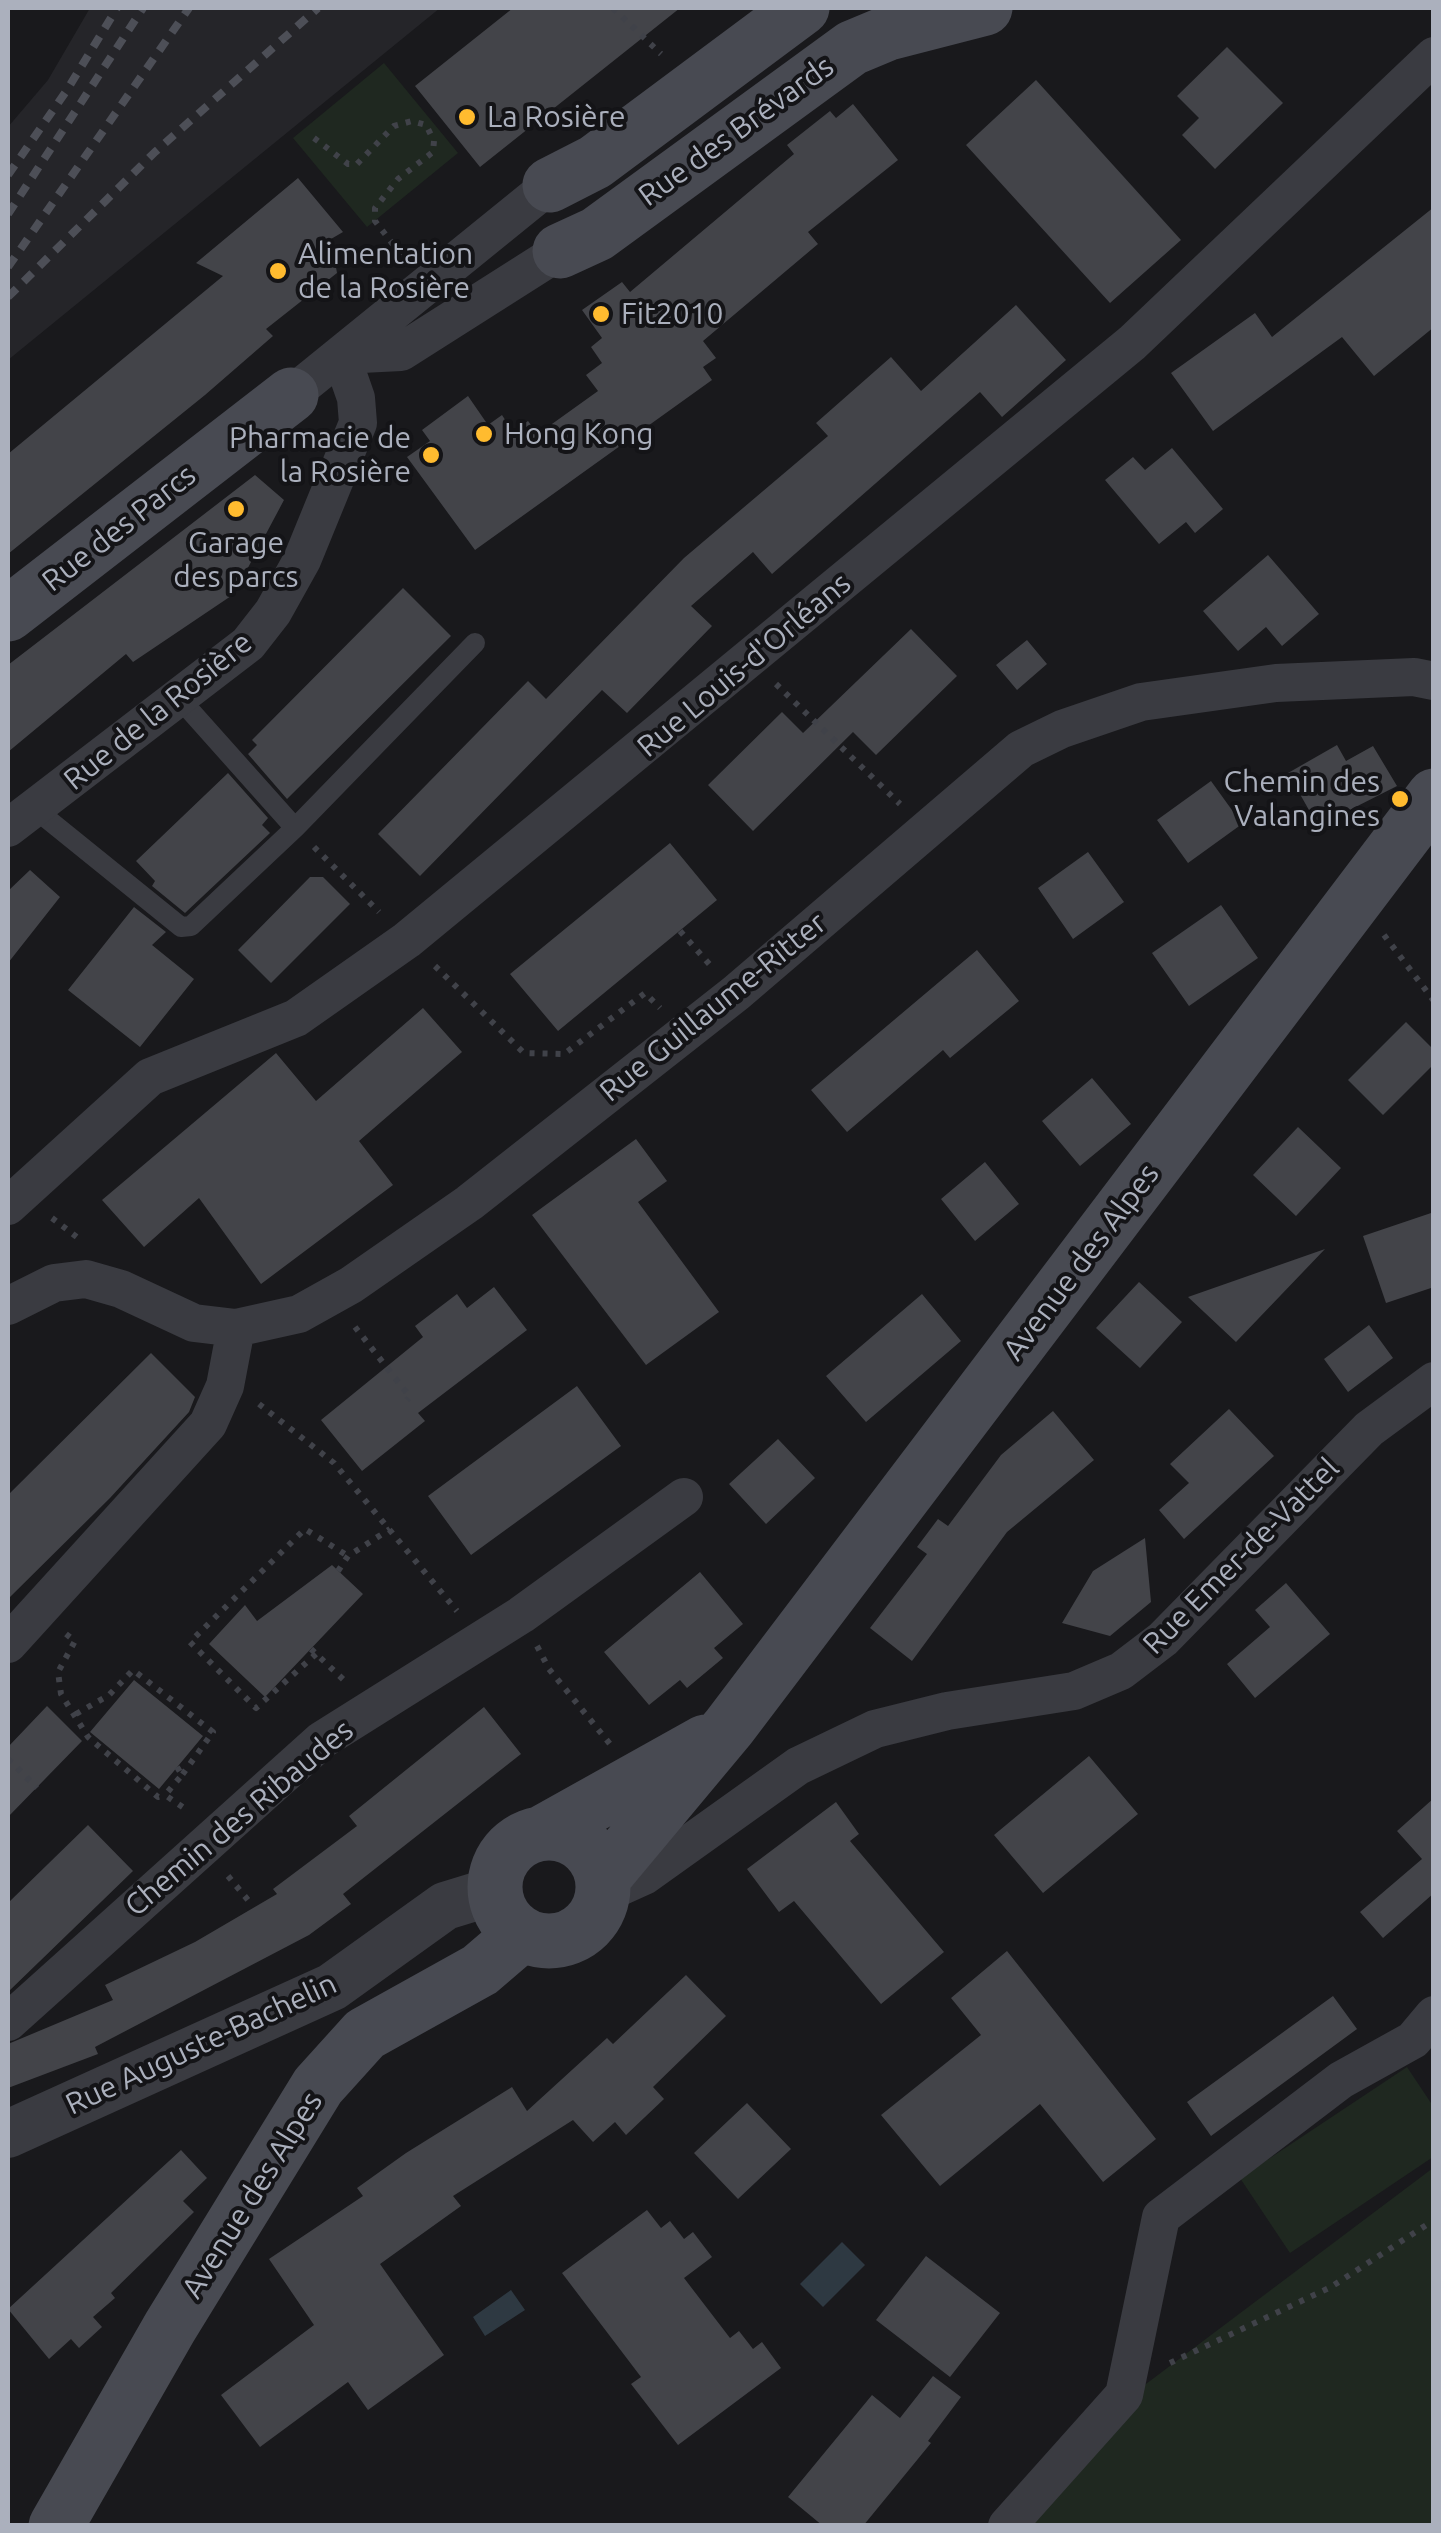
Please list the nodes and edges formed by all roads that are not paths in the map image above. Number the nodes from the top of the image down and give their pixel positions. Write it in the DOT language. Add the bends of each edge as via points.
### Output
graph roads {
  1 [pos="802,8"];
  2 [pos="984,8"];
  3 [pos="1434,56"];
  4 [pos="550,185"];
  5 [pos="501,224"];
  6 [pos="560,250"];
  7 [pos="341,354"];
  8 [pos="291,395"];
  9 [pos="8,614"];
  10 [pos="475,643"];
  11 [pos="1434,681"];
  12 [pos="179,698"];
  13 [pos="1434,796"];
  14 [pos="21,818"];
  15 [pos="295,828"];
  16 [pos="8,1206"];
  17 [pos="8,1306"];
  18 [pos="236,1328"];
  19 [pos="1434,1381"];
  20 [pos="684,1497"];
  21 [pos="8,1644"];
  22 [pos="729,1727"];
  23 [pos="542,1832"];
  24 [pos="602,1887"];
  25 [pos="508,1912"];
  26 [pos="1434,2014"];
  27 [pos="8,2022"];
  28 [pos="8,2134"];
  29 [pos="56,2526"];
  30 [pos="1007,2526"];
  1 -- 4 [label="main road, Rue des Parcs" via="596,162"];
  2 -- 6 [label="main road, Rue des Brévards" via="852,48 597,234"];
  3 -- 16 [label="street, Rue Louis-d'Orléans" via="1132,343 408,940 296,1018 150,1077"];
  4 -- 5 [label="street, Rue des Parcs"];
  5 -- 6 [label="street" via="529,246"];
  5 -- 7 [label="street, Rue des Parcs"];
  6 -- 7 [label="street" via="400,352"];
  7 -- 8 [label="street, Rue des Parcs"];
  7 -- 12 [label="street, Rue de la Rosière" via="358,423 302,560 248,644"];
  8 -- 9 [label="main road, Rue des Parcs"];
  10 -- 15 [label="lane"];
  11 -- 18 [label="street, Rue Guillaume-Ritter" via="1276,683 1141,702 1021,749 736,992 469,1203 300,1314"];
  12 -- 14 [label="street, Rue de la Rosière"];
  12 -- 15 [label="lane"];
  13 -- 22 [label="main road, Avenue des Alpes"];
  14 -- 15 [label="lane" via="181,927 202,920"];
  17 -- 18 [label="street, Rue Guillaume-Ritter" via="54,1284 86,1279 194,1323"];
  18 -- 21 [label="street" via="226,1386 208,1424"];
  19 -- 24 [label="street, Rue Emer-de-Vattel" via="1370,1429 1163,1639 1121,1671 1074,1691 874,1729 798,1766 644,1876"];
  20 -- 27 [label="street, Chemin des Ribaudes" via="521,1615 322,1740"];
  22 -- 23 [label="main road, Avenue des Alpes"];
  22 -- 24 [label="main road, Avenue des Alpes"];
  23 -- 24 [label="main road" via="575,1839 598,1862"];
  23 -- 25 [label="main road" via="502,1859"];
  24 -- 25 [label="main road" via="586,1926 572,1936 538,1940"];
  25 -- 28 [label="street, Rue Auguste-Bachelin" via="445,1906 332,1987"];
  25 -- 29 [label="main road, Avenue des Alpes" via="480,1970 365,2034 318,2086"];
  26 -- 30 [label="street" via="1413,2040 1342,2080 1160,2217 1124,2395"];
}
